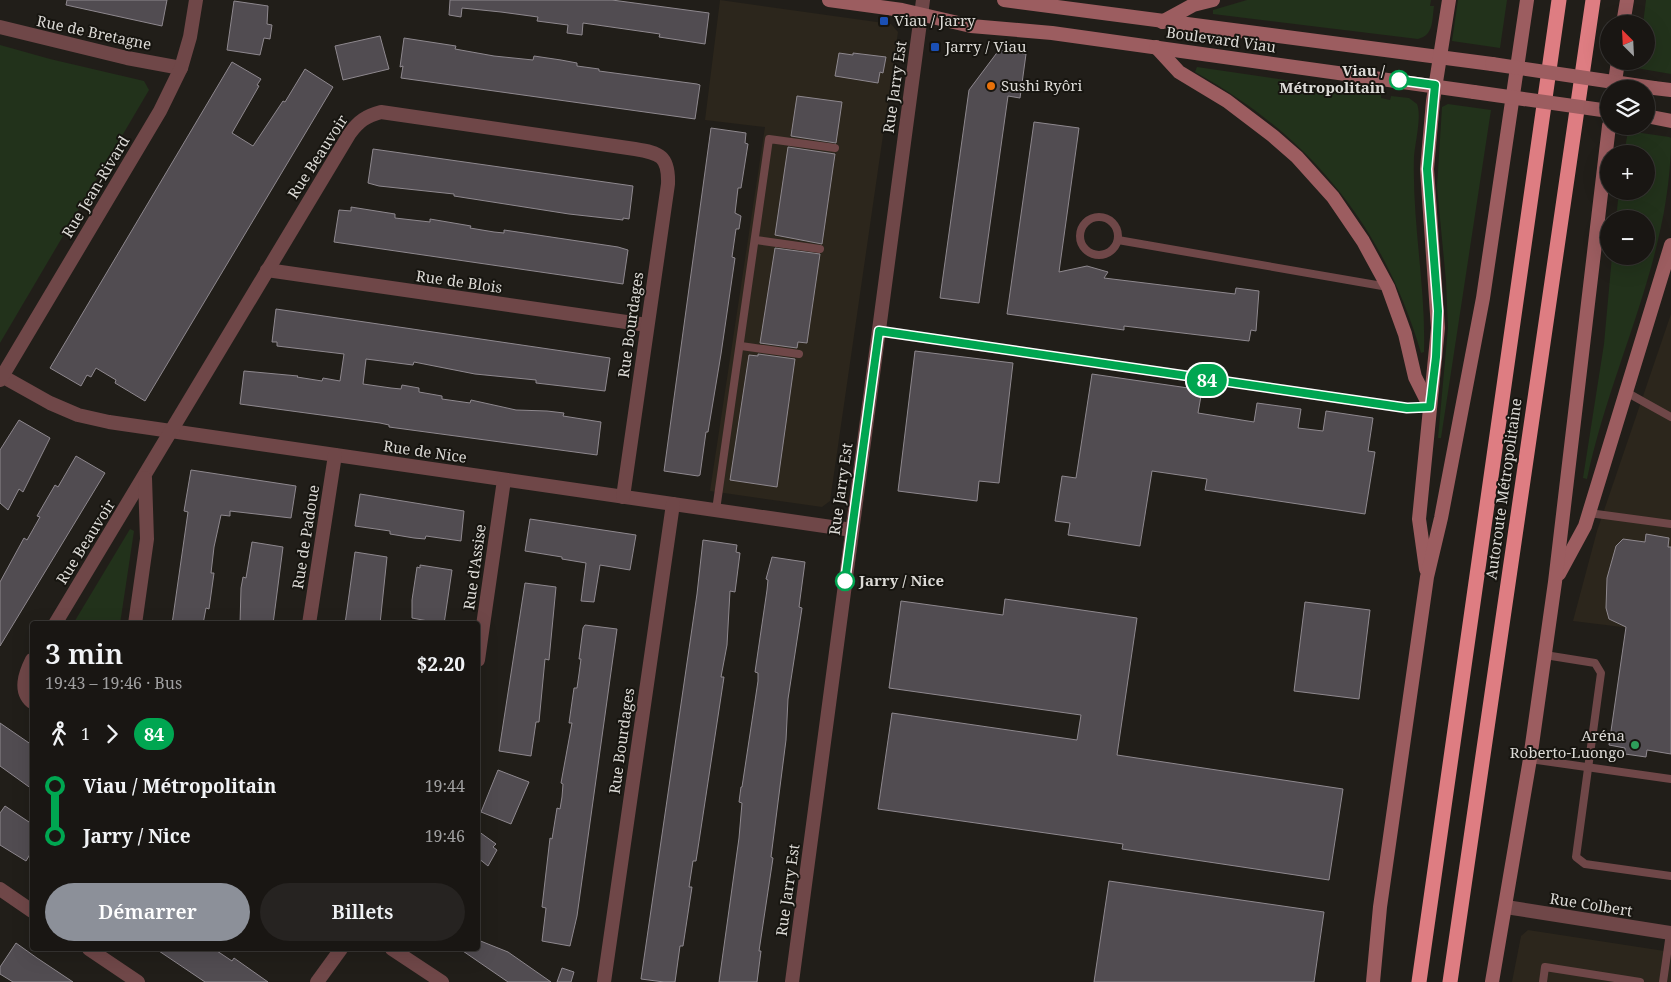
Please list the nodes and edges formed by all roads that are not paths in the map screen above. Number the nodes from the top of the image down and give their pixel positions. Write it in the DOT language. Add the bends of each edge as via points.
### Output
graph roads {
  1 [pos="196,0"];
  2 [pos="829,0"];
  3 [pos="1004,0"];
  4 [pos="1212,0"];
  5 [pos="1449,0"];
  6 [pos="1527,0"];
  7 [pos="1559,0"];
  8 [pos="1593,0"];
  9 [pos="1627,0"];
  10 [pos="922,7"];
  11 [pos="1624,15"];
  12 [pos="1162,22"];
  13 [pos="0,27"];
  14 [pos="1156,47"];
  15 [pos="1440,56"];
  16 [pos="181,68"];
  17 [pos="1435,85"];
  18 [pos="1671,90"];
  19 [pos="1600,110"];
  20 [pos="1655,118"];
  21 [pos="1671,121"];
  22 [pos="1608,135"];
  23 [pos="834,148"];
  24 [pos="664,158"];
  25 [pos="756,240"];
  26 [pos="1118,240"];
  27 [pos="1671,245"];
  28 [pos="820,249"];
  29 [pos="267,270"];
  30 [pos="1388,287"];
  31 [pos="647,325"];
  32 [pos="879,331"];
  33 [pos="741,346"];
  34 [pos="799,354"];
  35 [pos="1,378"];
  36 [pos="1626,392"];
  37 [pos="1430,407"];
  38 [pos="1671,416"];
  39 [pos="172,432"];
  40 [pos="335,455"];
  41 [pos="145,478"];
  42 [pos="504,480"];
  43 [pos="623,497"];
  44 [pos="673,504"];
  45 [pos="716,510"];
  46 [pos="1589,512"];
  47 [pos="1671,524"];
  48 [pos="852,530"];
  49 [pos="1427,577"];
  50 [pos="1555,582"];
  51 [pos="57,621"];
  52 [pos="135,621"];
  53 [pos="309,621"];
  54 [pos="480,646"];
  55 [pos="1545,655"];
  56 [pos="30,664"];
  57 [pos="30,699"];
  58 [pos="1530,759"];
  59 [pos="1588,768"];
  60 [pos="1671,779"];
  61 [pos="1671,876"];
  62 [pos="0,889"];
  63 [pos="1506,907"];
  64 [pos="30,910"];
  65 [pos="1671,933"];
  66 [pos="92,951"];
  67 [pos="339,951"];
  68 [pos="395,951"];
  69 [pos="1586,973"];
  70 [pos="138,982"];
  71 [pos="317,982"];
  72 [pos="442,982"];
  73 [pos="604,982"];
  74 [pos="792,982"];
  75 [pos="1373,982"];
  76 [pos="1419,982"];
  77 [pos="1450,982"];
  78 [pos="1492,982"];
  79 [pos="1543,982"];
  80 [pos="1584,982"];
  81 [pos="1640,982"];
  82 [pos="1663,982"];
  1 -- 16 [label="street, Rue Jean-Rivard"];
  2 -- 10 [label="main road, Boulevard Viau"];
  3 -- 12 [label="main road, Boulevard Viau"];
  4 -- 12 [label="main road" via="1193,5"];
  5 -- 15 [label="main road"];
  6 -- 49 [label="main road" via="1483,298"];
  7 -- 76 [label="highway, Autoroute Métropolitaine"];
  8 -- 77 [label="highway, Autoroute Métropolitaine"];
  9 -- 11 [label="main road"];
  10 -- 14 [label="main road, Boulevard Viau" via="971,26"];
  10 -- 32 [label="street, Rue Jarry Est"];
  12 -- 15 [label="main road, Boulevard Viau"];
  13 -- 16 [label="street, Rue de Bretagne"];
  14 -- 17 [label="main road, Boulevard Viau"];
  14 -- 30 [label="main road" via="1179,72 1242,111 1297,157 1344,211"];
  15 -- 17 [label="main road"];
  15 -- 18 [label="main road, Boulevard Viau, bridge"];
  16 -- 35 [label="street, Rue Jean-Rivard" via="160,111"];
  17 -- 19 [label="main road, Boulevard Viau, bridge"];
  17 -- 37 [label="main road" via="1427,169 1438,311"];
  20 -- 21 [label="main road"];
  22 -- 50 [label="main road"];
  23 -- 25 [label="lane" via="770,139"];
  24 -- 29 [label="street, Rue Beauvoir" via="635,149 381,112 368,115 350,133"];
  24 -- 31 [label="street, Rue Bourdages" via="669,169 668,184"];
  25 -- 28 [label="lane"];
  25 -- 33 [label="lane"];
  26 -- 26 [label="lane" via="1113,222 1101,217 1089,221 1081,231 1082,243 1095,254 1112,250"];
  26 -- 30 [label="lane"];
  27 -- 36 [label="main road"];
  29 -- 31 [label="street, Rue de Blois"];
  29 -- 39 [label="street, Rue Beauvoir"];
  30 -- 37 [label="main road" via="1415,377"];
  31 -- 43 [label="street, Rue Bourdages"];
  32 -- 37 [label="lane" via="1407,408"];
  32 -- 48 [label="street, Rue Jarry Est"];
  33 -- 34 [label="lane"];
  33 -- 45 [label="lane"];
  35 -- 39 [label="street, Rue de Nice" via="78,415"];
  36 -- 38 [label="lane"];
  36 -- 46 [label="main road"];
  37 -- 49 [label="main road" via="1419,519"];
  39 -- 40 [label="street, Rue de Nice"];
  39 -- 41 [label="street, Rue Beauvoir"];
  40 -- 42 [label="street, Rue de Nice"];
  40 -- 53 [label="street, Rue de Padoue"];
  41 -- 51 [label="street, Rue Beauvoir"];
  41 -- 52 [label="street" via="147,539"];
  42 -- 43 [label="street, Rue de Nice"];
  42 -- 54 [label="street, Rue d'Assise"];
  43 -- 44 [label="street, Rue de Nice"];
  44 -- 45 [label="street, Rue de Nice"];
  44 -- 73 [label="street, Rue Bourdages"];
  45 -- 48 [label="street, Rue de Nice"];
  46 -- 47 [label="lane"];
  46 -- 50 [label="main road" via="1585,526"];
  48 -- 74 [label="street, Rue Jarry Est"];
  49 -- 75 [label="main road" via="1380,907"];
  50 -- 55 [label="main road"];
  55 -- 58 [label="main road"];
  55 -- 59 [label="lane" via="1594,663 1600,669"];
  56 -- 57 [label="street" via="24,677 24,689"];
  58 -- 59 [label="lane"];
  58 -- 63 [label="main road"];
  59 -- 60 [label="lane"];
  59 -- 61 [label="lane" via="1576,857 1584,864"];
  62 -- 64 [label="street"];
  63 -- 65 [label="street, Rue Colbert"];
  63 -- 78 [label="main road"];
  65 -- 82 [label="lane"];
  66 -- 70 [label="street"];
  67 -- 71 [label="street"];
  68 -- 72 [label="street"];
  69 -- 79 [label="lane" via="1545,967"];
  69 -- 80 [label="lane"];
  69 -- 81 [label="lane"];
}
